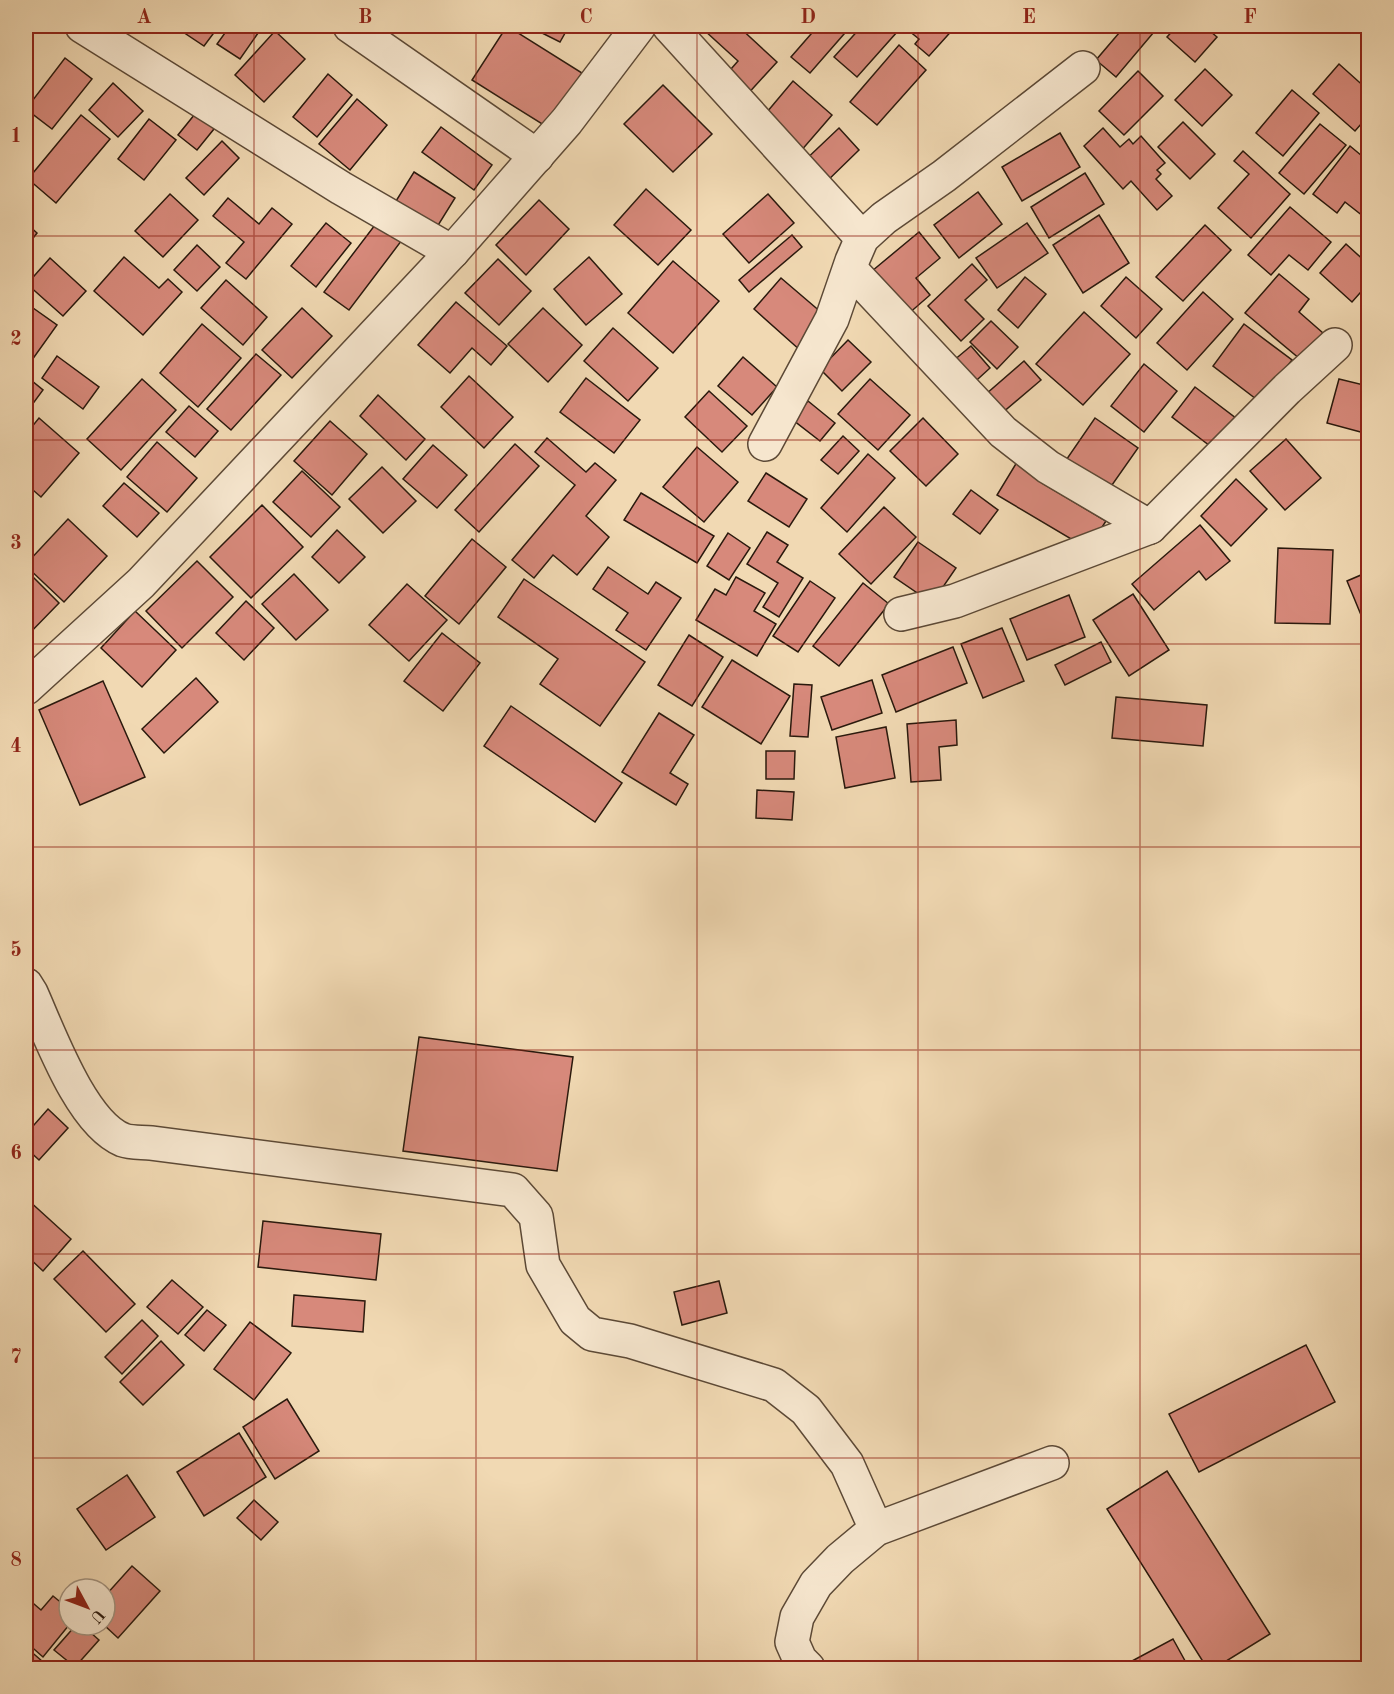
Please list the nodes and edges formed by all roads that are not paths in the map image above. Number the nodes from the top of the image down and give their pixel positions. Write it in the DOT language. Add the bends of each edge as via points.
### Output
graph roads {
  1 [pos="82,26"];
  2 [pos="350,26"];
  3 [pos="639,26"];
  4 [pos="669,26"];
  5 [pos="1083,68"];
  6 [pos="537,156"];
  7 [pos="862,238"];
  8 [pos="452,252"];
  9 [pos="850,269"];
  10 [pos="1335,345"];
  11 [pos="765,444"];
  12 [pos="1150,527"];
  13 [pos="901,614"];
  14 [pos="26,687"];
  15 [pos="26,985"];
  16 [pos="1052,1463"];
  17 [pos="876,1529"];
  18 [pos="808,1668"];
  1 -- 8 [label="street" via="341,188"];
  2 -- 6 [label="street"];
  3 -- 6 [label="street"];
  4 -- 7 [label="street"];
  5 -- 7 [label="street"];
  6 -- 8 [label="street"];
  7 -- 9 [label="street"];
  8 -- 14 [label="street" via="141,583"];
  9 -- 11 [label="street" via="832,319"];
  9 -- 12 [label="street" via="1003,432 1048,467"];
  10 -- 12 [label="street"];
  12 -- 13 [label="street" via="955,601"];
  15 -- 17 [label="street" via="70,1079 108,1132 125,1141 513,1190 536,1216 543,1265 575,1320 592,1334 630,1341 774,1385 806,1410 847,1464"];
  16 -- 17 [label="street"];
  17 -- 18 [label="street" via="816,1584 797,1617 792,1642"];
}
